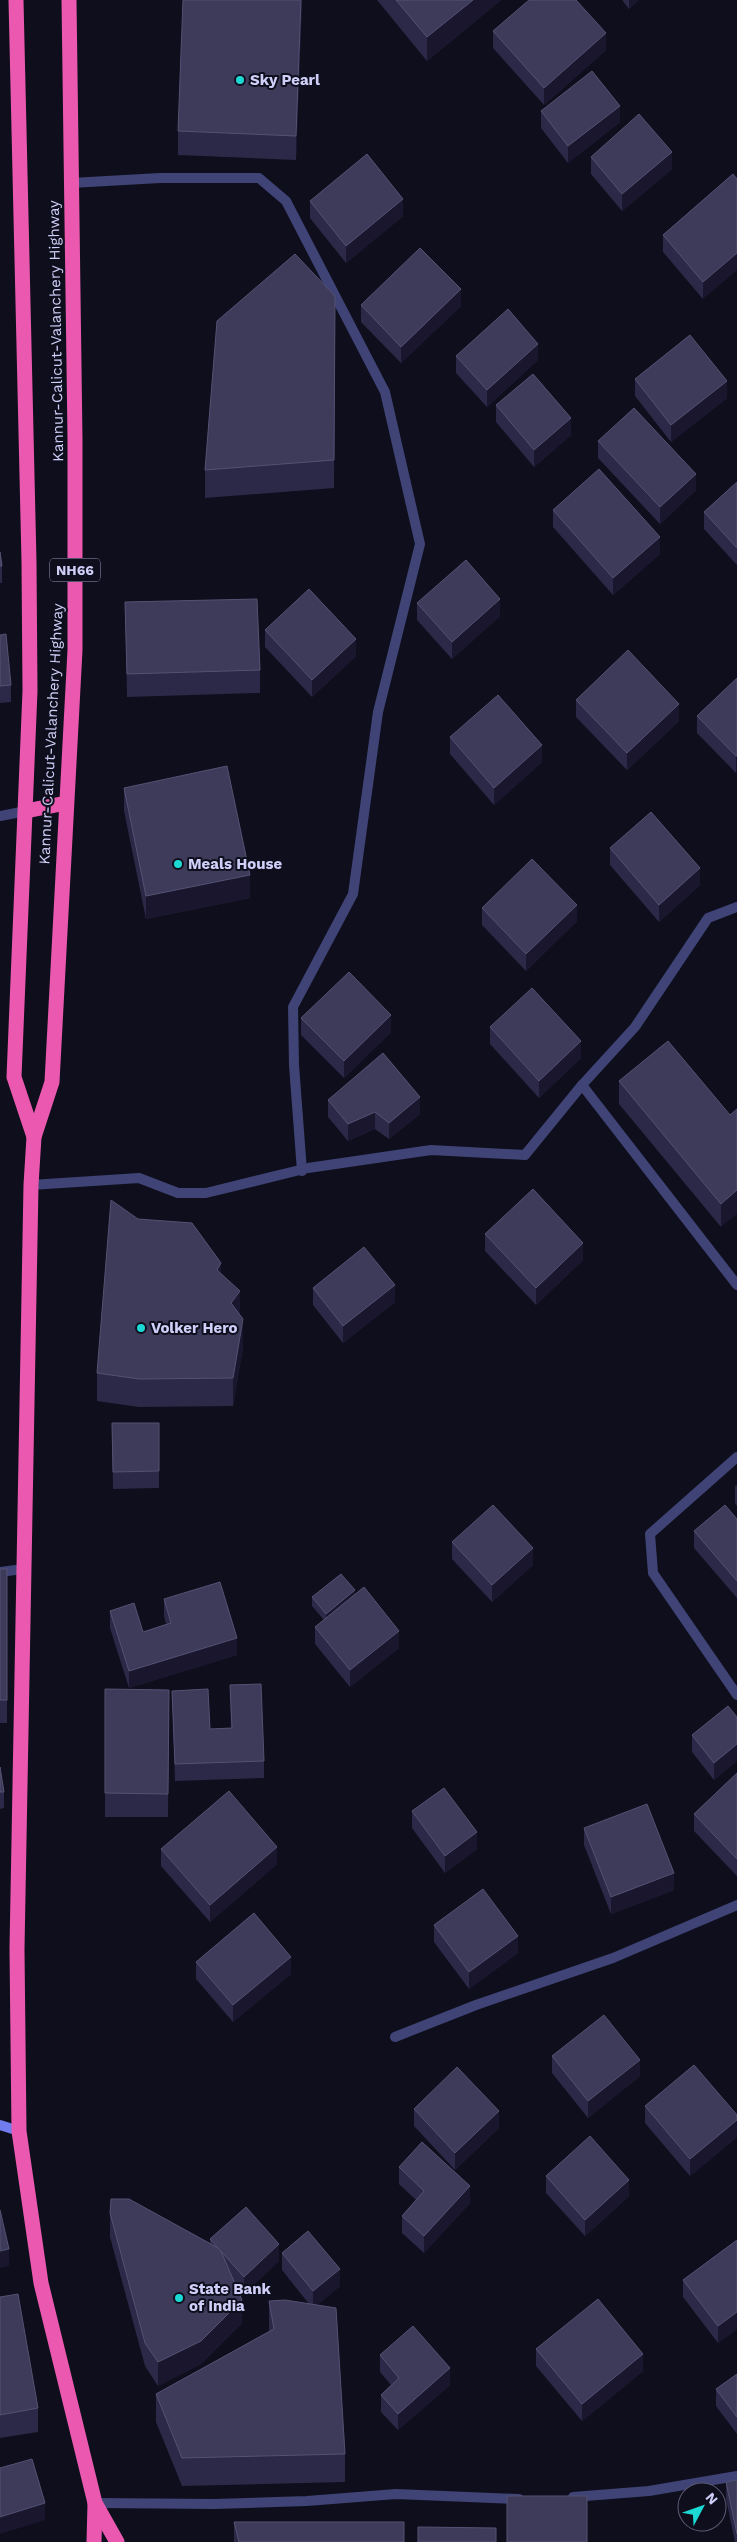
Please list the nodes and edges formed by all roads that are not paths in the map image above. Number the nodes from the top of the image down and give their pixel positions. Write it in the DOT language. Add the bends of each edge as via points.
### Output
graph roads {
  1 [pos="16,0"];
  2 [pos="69,0"];
  3 [pos="71,183"];
  4 [pos="66,803"];
  5 [pos="26,811"];
  6 [pos="0,816"];
  7 [pos="737,907"];
  8 [pos="582,1085"];
  9 [pos="34,1137"];
  10 [pos="302,1170"];
  11 [pos="31,1185"];
  12 [pos="737,1285"];
  13 [pos="737,1457"];
  14 [pos="24,1569"];
  15 [pos="0,1572"];
  16 [pos="737,1695"];
  17 [pos="737,1905"];
  18 [pos="395,2037"];
  19 [pos="0,2125"];
  20 [pos="19,2131"];
  21 [pos="737,2476"];
  22 [pos="566,2497"];
  23 [pos="532,2498"];
  24 [pos="95,2503"];
  25 [pos="94,2542"];
  26 [pos="117,2542"];
  1 -- 5 [label="highway, Kannur-Calicut-Valanchery Highway" via="29,572"];
  2 -- 3 [label="highway, Kannur-Calicut-Valanchery Highway / NH66"];
  3 -- 4 [label="highway, Kannur-Calicut-Valanchery Highway / NH66" via="76,439 75,650"];
  3 -- 10 [label="street" via="160,178 259,178 286,201 385,392 420,544 378,712 353,894 293,1007"];
  4 -- 5 [label="highway"];
  4 -- 9 [label="highway, Kannur-Calicut-Valanchery Highway / NH66" via="52,1082"];
  5 -- 6 [label="street"];
  5 -- 9 [label="highway, Kannur-Calicut-Valanchery Highway" via="14,1077"];
  7 -- 8 [label="street" via="708,918 635,1027"];
  8 -- 10 [label="street" via="525,1155 431,1150"];
  8 -- 12 [label="street"];
  9 -- 11 [label="highway, Kannur-Calicut-Valanchery Highway / NH66"];
  10 -- 11 [label="street" via="206,1194 178,1193 139,1178"];
  11 -- 14 [label="highway, Kannur-Calicut-Valanchery Highway / NH66"];
  13 -- 16 [label="street" via="650,1534 653,1572"];
  14 -- 15 [label="street"];
  14 -- 20 [label="highway, Kannur-Calicut-Valanchery Highway / NH66" via="17,1949"];
  17 -- 18 [label="street" via="613,1958"];
  19 -- 20 [label="street"];
  20 -- 24 [label="highway, Kannur-Calicut-Valanchery Highway / NH66" via="41,2283"];
  21 -- 22 [label="street" via="620,2495"];
  23 -- 24 [label="street" via="396,2494 214,2504"];
  24 -- 25 [label="highway, Kannur-Calicut-Valanchery Highway / NH66"];
  24 -- 26 [label="highway, Kannur-Calicut-Valanchery Highway / NH66"];
}
